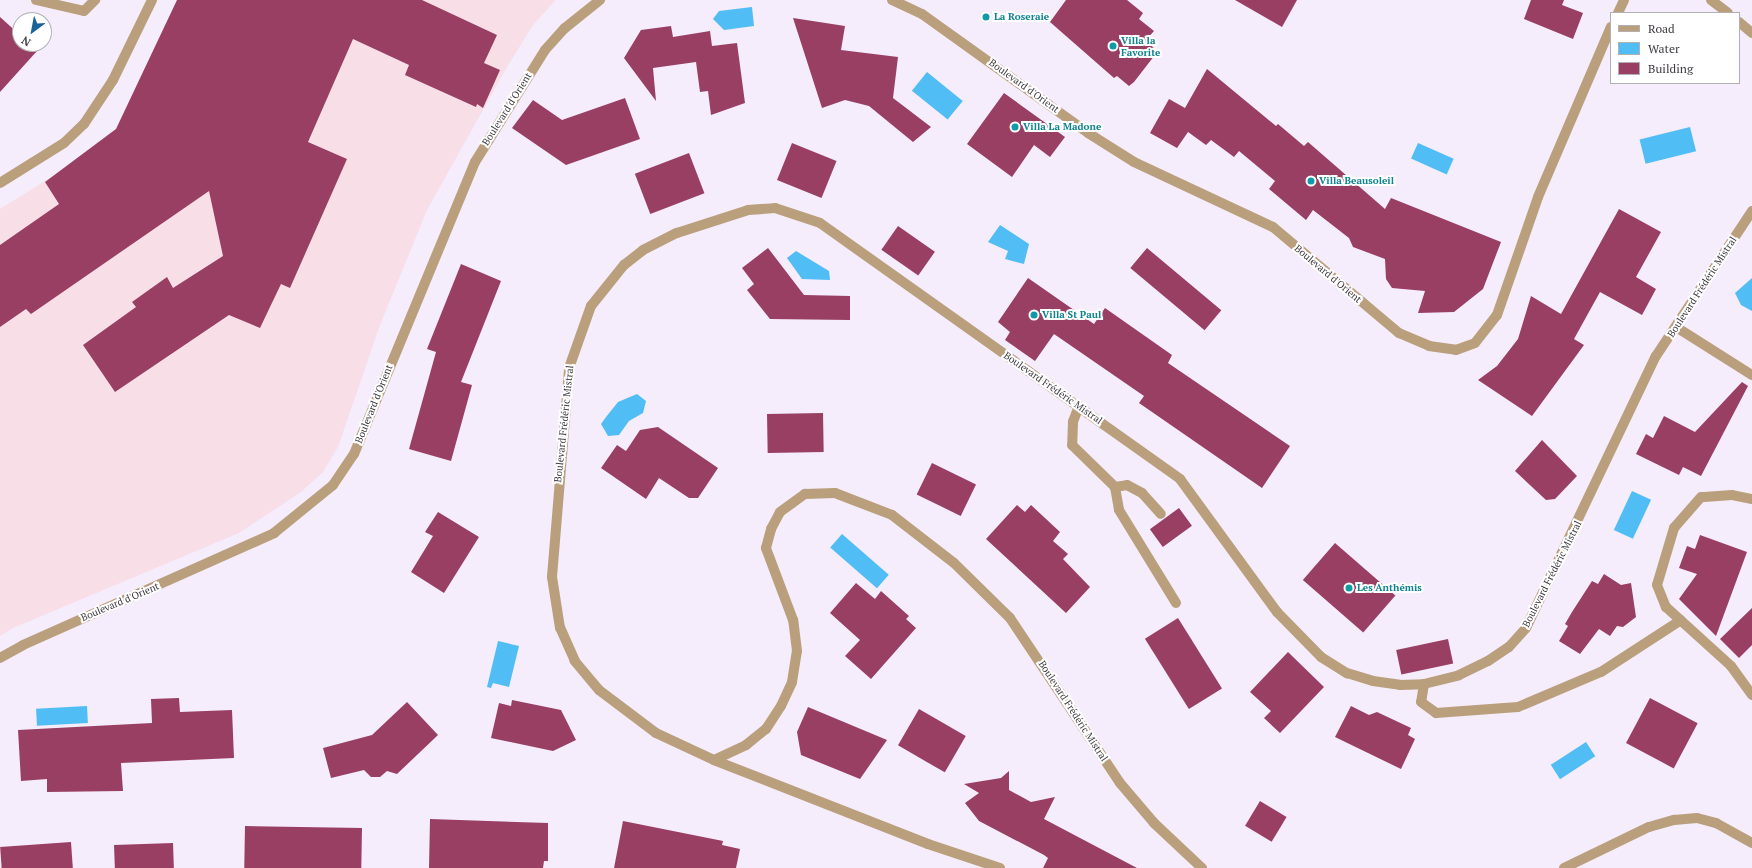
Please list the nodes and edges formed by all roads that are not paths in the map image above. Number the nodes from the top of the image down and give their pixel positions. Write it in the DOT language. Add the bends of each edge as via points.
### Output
graph roads {
  1 [pos="36,0"];
  2 [pos="95,0"];
  3 [pos="152,0"];
  4 [pos="600,0"];
  5 [pos="892,0"];
  6 [pos="1624,0"];
  7 [pos="1711,0"];
  8 [pos="1618,12"];
  9 [pos="1727,12"];
  10 [pos="1740,23"];
  11 [pos="1610,29"];
  12 [pos="1752,33"];
  13 [pos="0,183"];
  14 [pos="1752,211"];
  15 [pos="1676,326"];
  16 [pos="1752,375"];
  17 [pos="1079,406"];
  18 [pos="1115,486"];
  19 [pos="1752,499"];
  20 [pos="1161,514"];
  21 [pos="1176,603"];
  22 [pos="1681,620"];
  23 [pos="0,658"];
  24 [pos="1424,684"];
  25 [pos="1752,695"];
  26 [pos="714,760"];
  27 [pos="1752,843"];
  28 [pos="980,865"];
  29 [pos="1000,868"];
  30 [pos="1202,868"];
  31 [pos="1564,868"];
  1 -- 2 [label="street" via="84,11"];
  3 -- 13 [label="street" via="113,80 84,124 64,143"];
  4 -- 23 [label="street, Boulevard d'Orient" via="565,28 545,50 475,162 354,454 333,485 274,533 23,644"];
  5 -- 11 [label="street, Boulevard d'Orient" via="922,14 1088,134 1134,162 1273,227 1399,333 1429,346 1456,350 1475,343 1497,315 1538,197"];
  6 -- 8 [label="street"];
  7 -- 9 [label="street"];
  10 -- 12 [label="street"];
  14 -- 15 [label="street, Boulevard Frédéric Mistral"];
  15 -- 16 [label="street"];
  15 -- 24 [label="street, Boulevard Frédéric Mistral" via="1656,356 1526,628 1488,661 1459,675"];
  17 -- 18 [label="street" via="1073,422 1072,445"];
  17 -- 24 [label="street, Boulevard Frédéric Mistral" via="1180,479 1277,612 1321,657 1346,674 1400,685"];
  17 -- 26 [label="street, Boulevard Frédéric Mistral" via="820,224 797,214 775,208 724,216 677,233 644,250 624,265 591,306 568,368 552,577 560,628 575,661 598,690 656,734"];
  18 -- 20 [label="street" via="1127,485 1142,493"];
  18 -- 21 [label="street" via="1119,510"];
  19 -- 22 [label="street" via="1732,495 1701,497 1674,528 1657,585 1666,606"];
  22 -- 24 [label="street" via="1601,672 1518,707 1436,713 1421,702"];
  22 -- 25 [label="street" via="1731,666"];
  26 -- 28 [label="street, Boulevard Frédéric Mistral"];
  26 -- 30 [label="street, Boulevard Frédéric Mistral" via="746,745 766,729 792,682 797,651 793,620 766,548 771,529 780,512 805,494 835,493 892,515 954,563 1010,618 1068,701 1120,783 1154,823"];
  27 -- 31 [label="street" via="1716,823 1697,818 1674,820 1649,827"];
  28 -- 29 [label="street, Boulevard Frédéric Mistral"];
}
